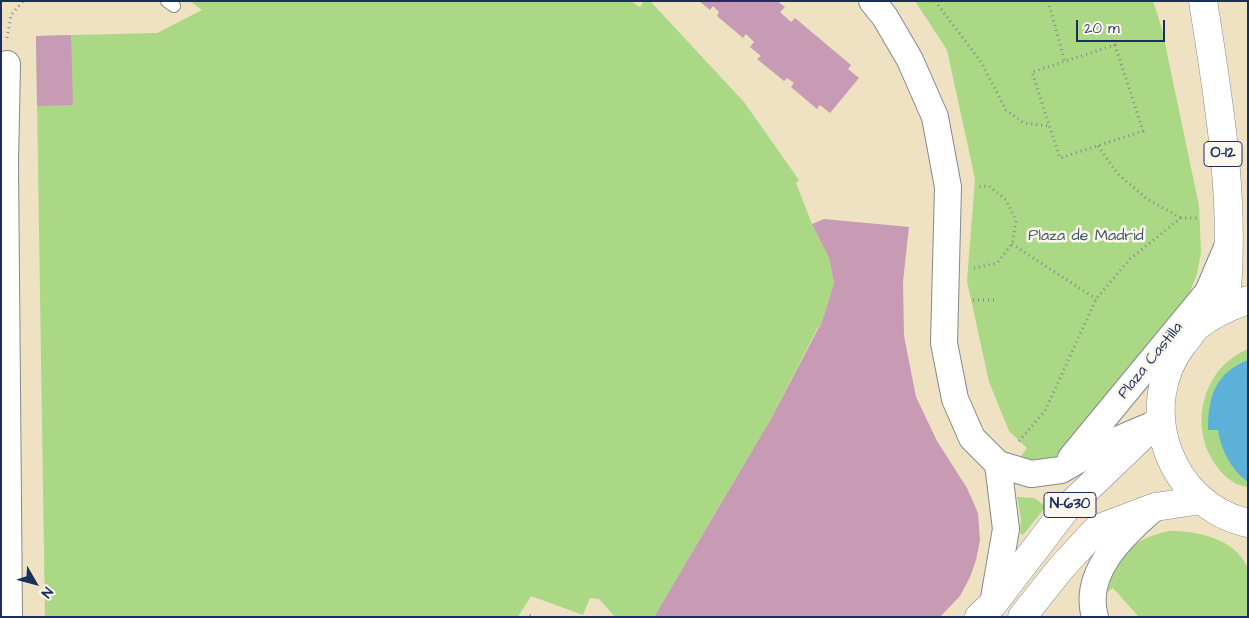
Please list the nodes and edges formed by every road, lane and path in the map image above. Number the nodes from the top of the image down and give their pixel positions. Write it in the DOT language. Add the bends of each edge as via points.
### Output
graph roads {
  1 [pos="23,1"];
  2 [pos="872,1"];
  3 [pos="935,1"];
  4 [pos="1048,1"];
  5 [pos="1203,1"];
  6 [pos="1065,62"];
  7 [pos="7,64"];
  8 [pos="1049,126"];
  9 [pos="1098,146"];
  10 [pos="3,162"];
  11 [pos="976,187"];
  12 [pos="1205,217"];
  13 [pos="1181,218"];
  14 [pos="1012,244"];
  15 [pos="1228,246"];
  16 [pos="973,268"];
  17 [pos="1096,299"];
  18 [pos="972,300"];
  19 [pos="995,300"];
  20 [pos="1236,304"];
  21 [pos="1156,422"];
  22 [pos="998,464"];
  23 [pos="1061,470"];
  24 [pos="1201,500"];
  25 [pos="1155,507"];
  26 [pos="1248,523"];
  27 [pos="986,610"];
  28 [pos="9,617"];
  29 [pos="527,617"];
  30 [pos="533,617"];
  31 [pos="1022,617"];
  32 [pos="1095,617"];
  1 -- 7 [label="path" via="10,15"];
  2 -- 22 [label="street" via="910,60 935,117 948,187 944,343 954,399 972,438"];
  3 -- 8 [label="path" via="981,62 1006,110 1024,123"];
  4 -- 6 [label="path"];
  5 -- 15 [label="highway, O-12" via="1220,107"];
  6 -- 8 [label="path" via="1032,72"];
  6 -- 9 [label="path" via="1115,45 1143,131"];
  7 -- 10 [label="street"];
  8 -- 9 [label="path" via="1060,158"];
  9 -- 13 [label="path" via="1118,174 1148,199"];
  10 -- 28 [label="street"];
  11 -- 14 [label="path" via="990,186 1006,200 1016,221"];
  12 -- 13 [label="path"];
  13 -- 17 [label="path" via="1130,259"];
  14 -- 16 [label="path" via="997,263"];
  14 -- 17 [label="path"];
  15 -- 20 [label="highway, O-12" via="1229,275"];
  15 -- 23 [label="street, Plaza Castilla" via="1208,292"];
  17 -- 22 [label="path" via="1045,411"];
  18 -- 19 [label="path"];
  20 -- 21 [label="highway" via="1196,327 1175,354 1163,385"];
  21 -- 23 [label="street"];
  21 -- 24 [label="highway" via="1180,477"];
  21 -- 27 [label="highway, N-630" via="1065,510"];
  22 -- 23 [label="street" via="1031,474"];
  22 -- 27 [label="street" via="1006,529"];
  24 -- 25 [label="highway, N-630"];
  24 -- 26 [label="highway" via="1218,512"];
  25 -- 31 [label="highway, N-630" via="1098,529 1061,568"];
  25 -- 32 [label="street" via="1126,532 1103,562 1095,584"];
  29 -- 30 [label="path" via="528,614"];
}
